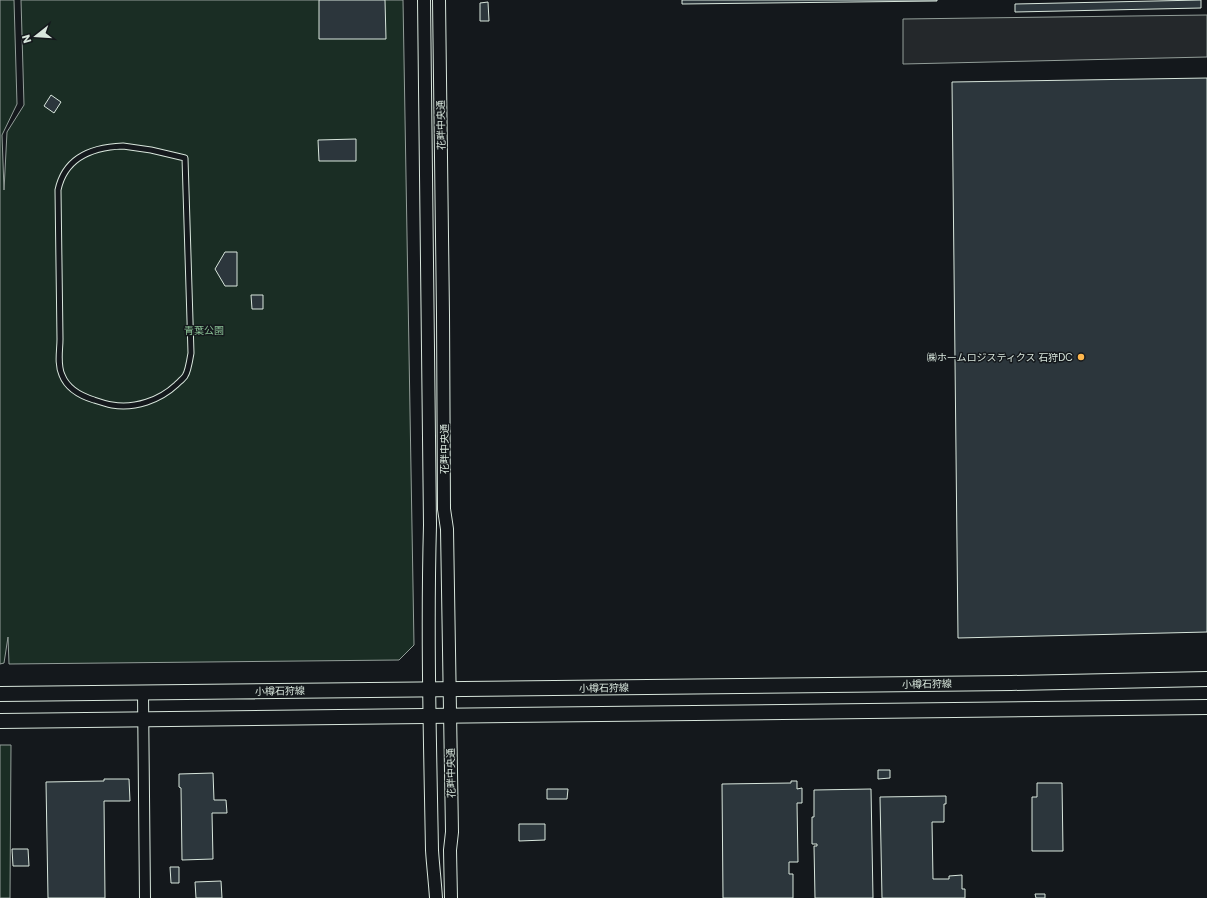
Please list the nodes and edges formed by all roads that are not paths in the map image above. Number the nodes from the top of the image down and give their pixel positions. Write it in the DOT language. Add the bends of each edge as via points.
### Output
graph roads {
  1 [pos="424,0"];
  2 [pos="439,0"];
  3 [pos="187,188"];
  4 [pos="1207,679"];
  5 [pos="450,689"];
  6 [pos="429,690"];
  7 [pos="143,693"];
  8 [pos="0,694"];
  9 [pos="1207,707"];
  10 [pos="430,715"];
  11 [pos="450,716"];
  12 [pos="143,719"];
  13 [pos="0,721"];
  14 [pos="145,898"];
  15 [pos="436,898"];
  16 [pos="451,898"];
  1 -- 6 [label="street, 花畔中央通" via="430,525"];
  2 -- 5 [label="street, 花畔中央通" via="444,509 447,529"];
  3 -- 3 [label="lane" via="191,353 186,376 163,395 138,404 111,405 88,398 67,384 61,374 59,363 59,182 69,167 87,153 110,146 123,146 185,158"];
  4 -- 5 [label="main road, 小樽石狩線"];
  5 -- 6 [label="main road, 小樽石狩線"];
  5 -- 11 [label="street, 花畔中央通"];
  6 -- 7 [label="main road, 小樽石狩線"];
  6 -- 10 [label="street, 花畔中央通"];
  7 -- 8 [label="main road, 小樽石狩線"];
  7 -- 12 [label="street"];
  9 -- 11 [label="main road"];
  10 -- 11 [label="main road"];
  10 -- 12 [label="main road"];
  10 -- 15 [label="street, 花畔中央通" via="432,858"];
  11 -- 16 [label="street, 花畔中央通"];
  12 -- 13 [label="main road"];
  12 -- 14 [label="street"];
}
